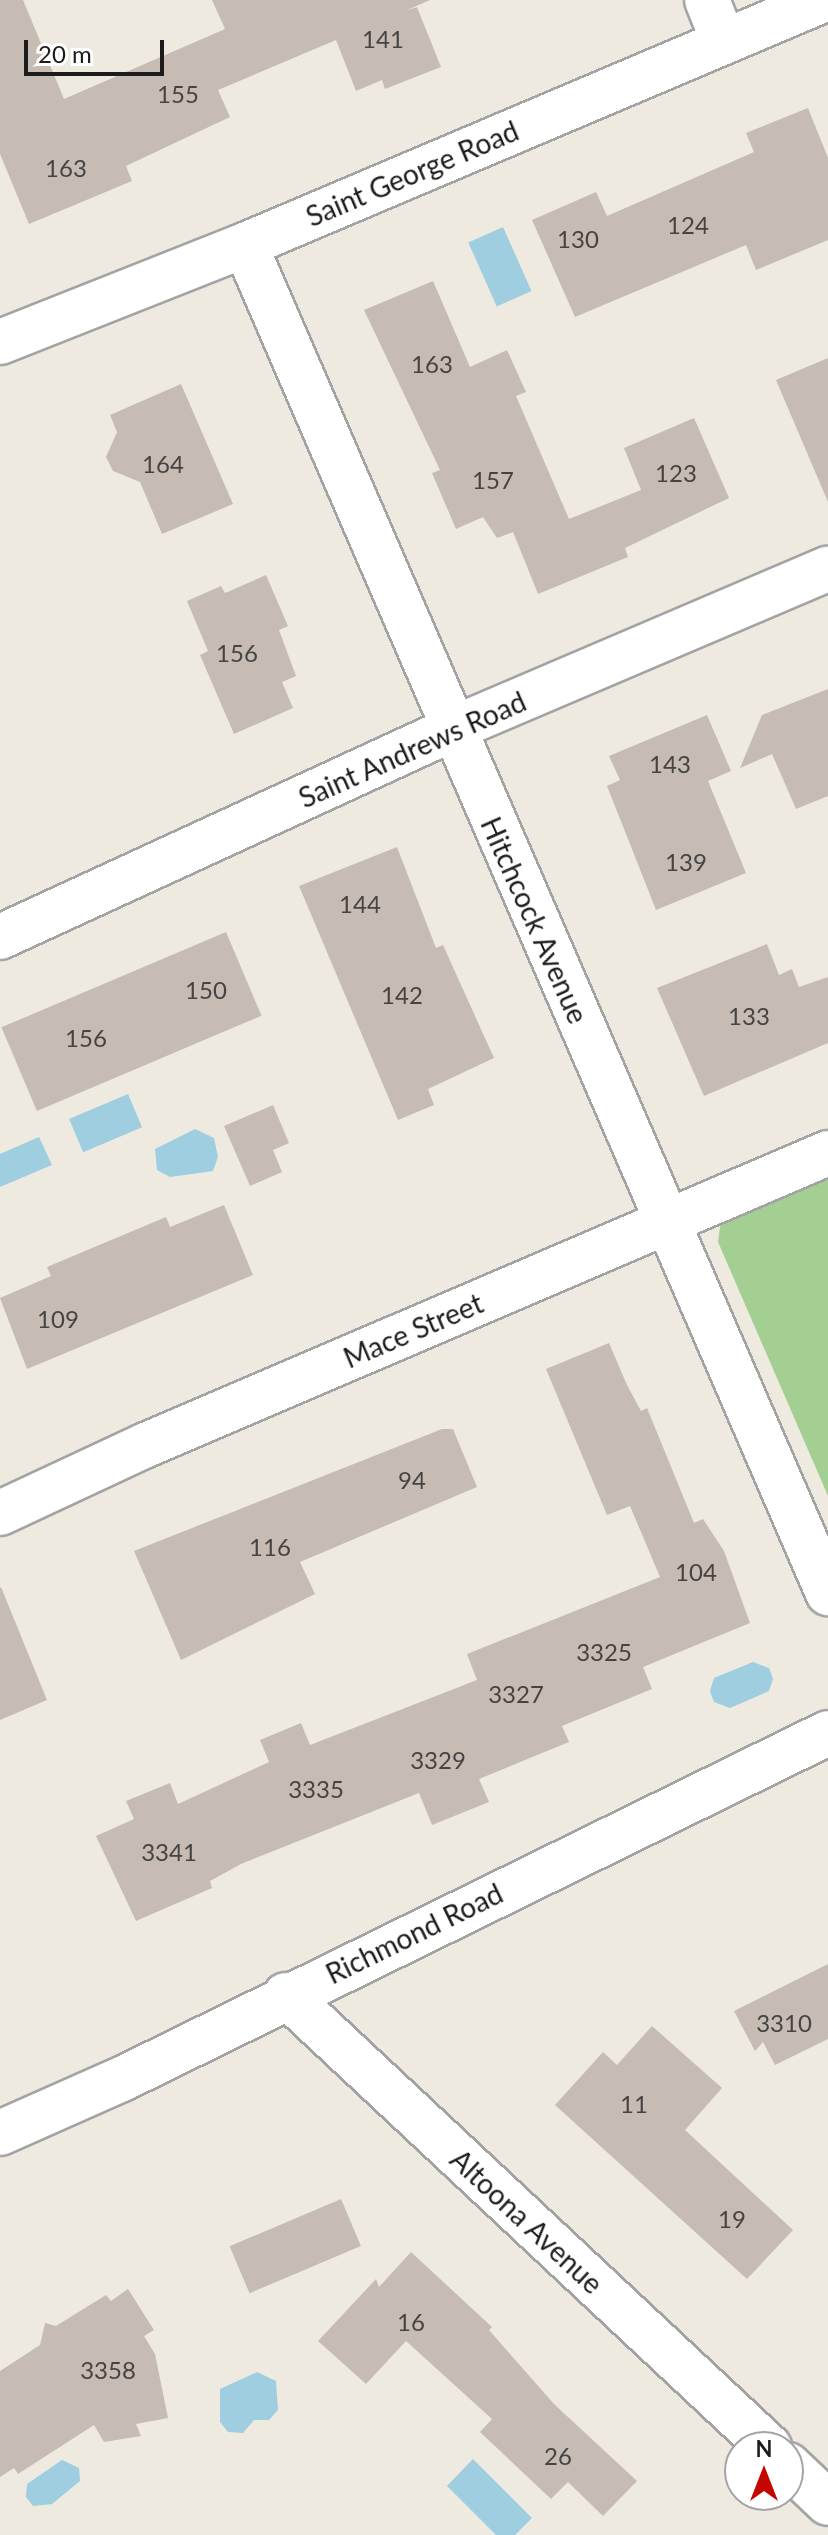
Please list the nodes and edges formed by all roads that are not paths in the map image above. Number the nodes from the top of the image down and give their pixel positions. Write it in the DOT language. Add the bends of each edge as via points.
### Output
graph roads {
  1 [pos="707,0"];
  2 [pos="823,0"];
  3 [pos="723,40"];
  4 [pos="245,245"];
  5 [pos="0,342"];
  6 [pos="828,569"];
  7 [pos="452,729"];
  8 [pos="0,937"];
  9 [pos="828,1153"];
  10 [pos="667,1222"];
  11 [pos="0,1513"];
  12 [pos="828,1593"];
  13 [pos="828,1733"];
  14 [pos="286,1995"];
  15 [pos="0,2133"];
  16 [pos="752,2431"];
  17 [pos="804,2480"];
  18 [pos="828,2503"];
  1 -- 3 [label="street"];
  2 -- 3 [label="street, Saint George Road"];
  3 -- 4 [label="street, Saint George Road"];
  4 -- 5 [label="street, Saint George Road"];
  4 -- 7 [label="street, Hitchcock Avenue"];
  6 -- 7 [label="street, Saint Andrews Road"];
  7 -- 8 [label="street, Saint Andrews Road"];
  7 -- 10 [label="street, Hitchcock Avenue"];
  9 -- 10 [label="street, Mace Street"];
  10 -- 11 [label="street, Mace Street"];
  10 -- 12 [label="street, Hitchcock Avenue"];
  13 -- 14 [label="street, Richmond Road"];
  14 -- 15 [label="street, Richmond Road" via="122,2079"];
  14 -- 16 [label="street, Altoona Avenue"];
  17 -- 18 [label="street"];
}
